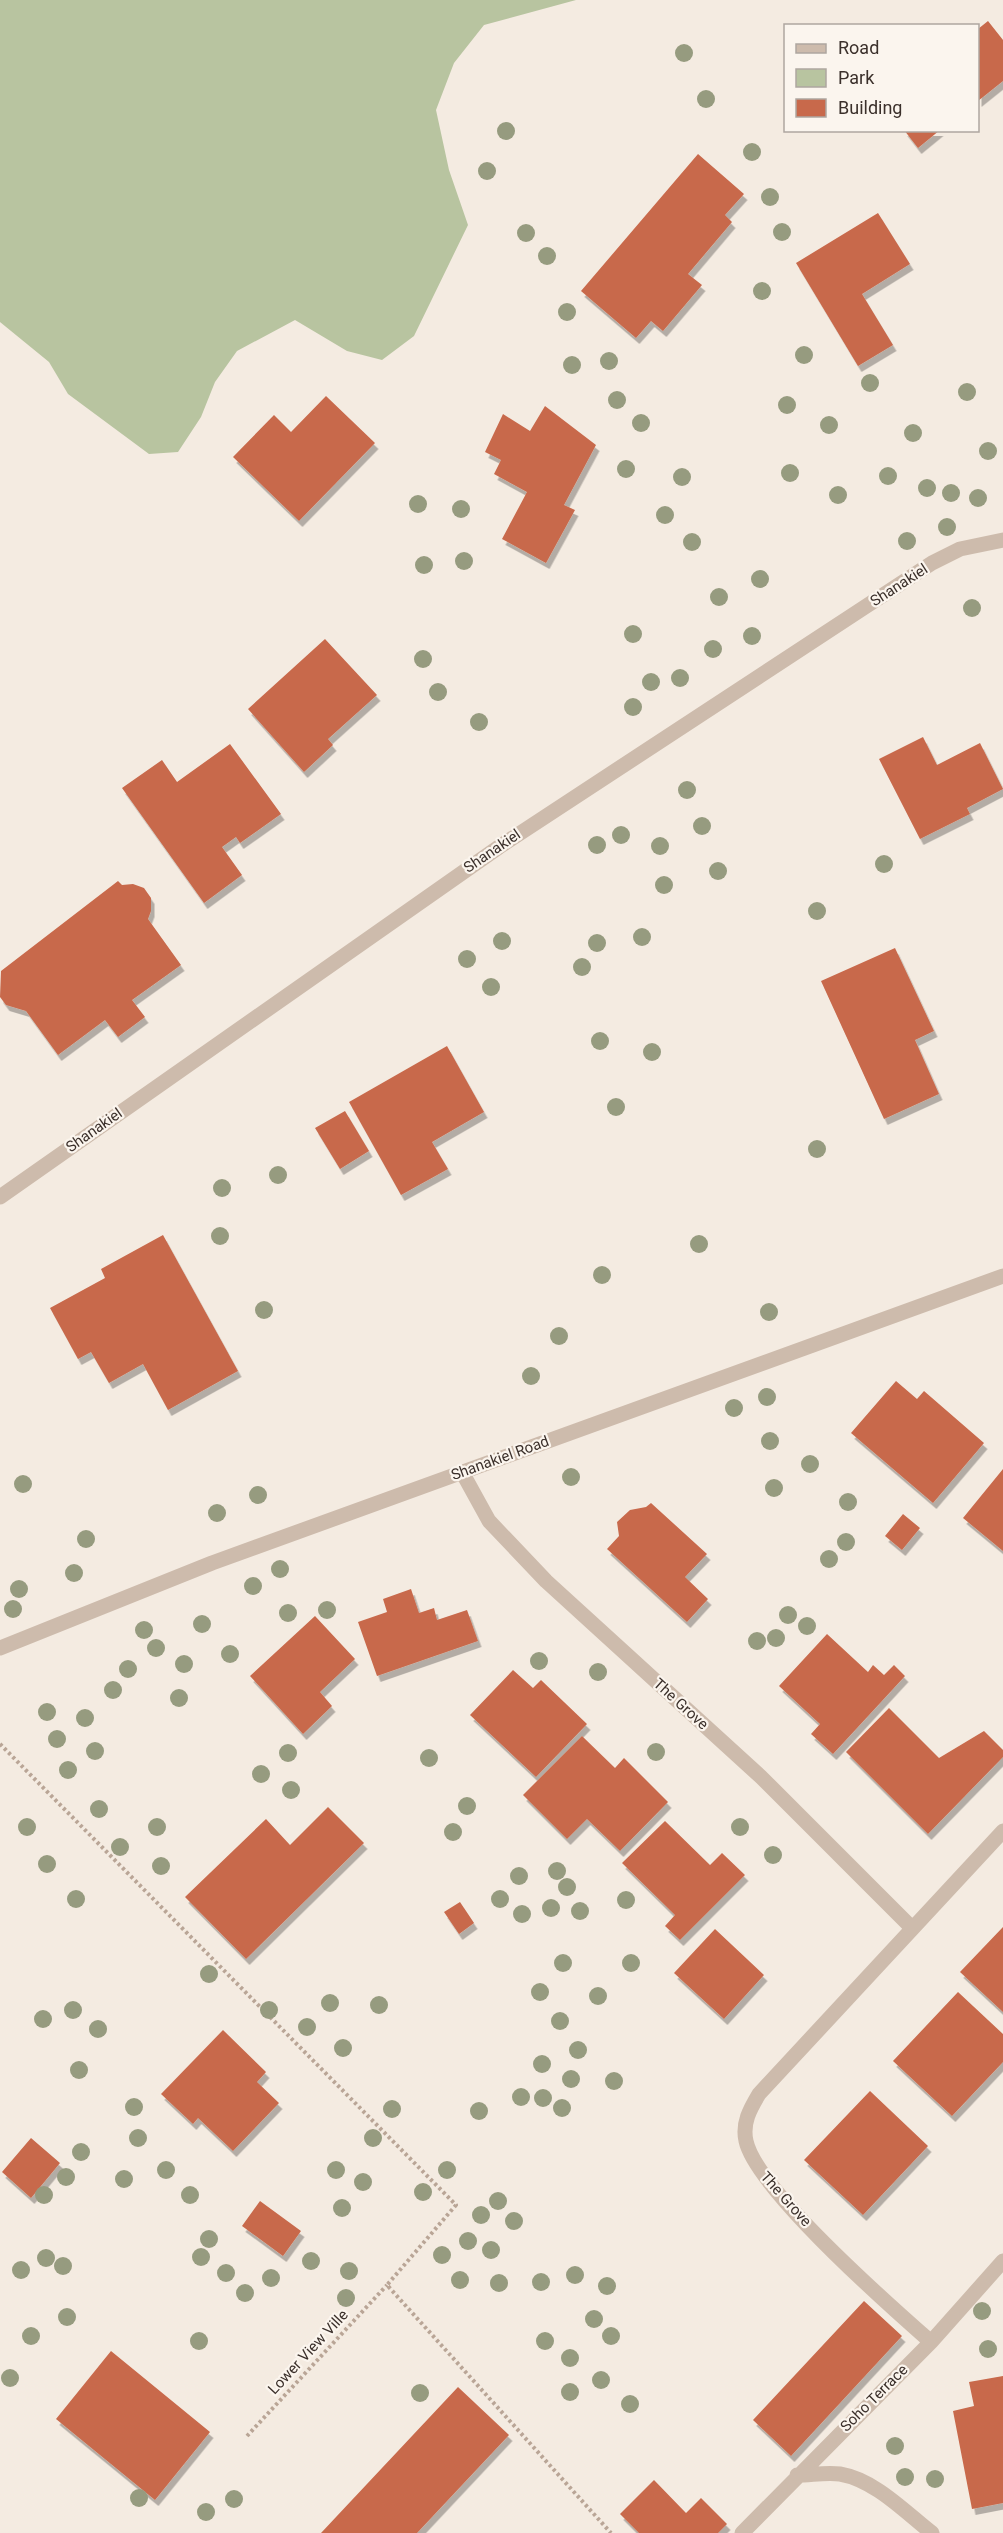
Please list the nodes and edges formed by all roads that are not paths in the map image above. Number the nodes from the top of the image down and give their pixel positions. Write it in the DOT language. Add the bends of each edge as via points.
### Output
graph roads {
  1 [pos="1003,540"];
  2 [pos="0,1197"];
  3 [pos="1003,1276"];
  4 [pos="462,1472"];
  5 [pos="0,1648"];
  6 [pos="1003,1831"];
  7 [pos="912,1928"];
  8 [pos="1003,2261"];
  9 [pos="930,2342"];
  10 [pos="797,2475"];
  11 [pos="742,2533"];
  12 [pos="932,2533"];
  1 -- 2 [label="street, Shanakiel" via="960,549 932,563 627,760"];
  3 -- 4 [label="street, Shanakiel Road"];
  4 -- 5 [label="street, Shanakiel Road" via="129,1594"];
  4 -- 7 [label="street, The Grove" via="489,1521 546,1581 761,1777"];
  6 -- 7 [label="street, The Grove"];
  7 -- 9 [label="street, The Grove" via="759,2094 746,2116 746,2141 758,2167 777,2192 869,2287"];
  8 -- 9 [label="street, Soho Terrace"];
  9 -- 10 [label="street, Soho Terrace"];
  10 -- 11 [label="street, Soho Terrace"];
  10 -- 12 [label="street" via="853,2477"];
}
